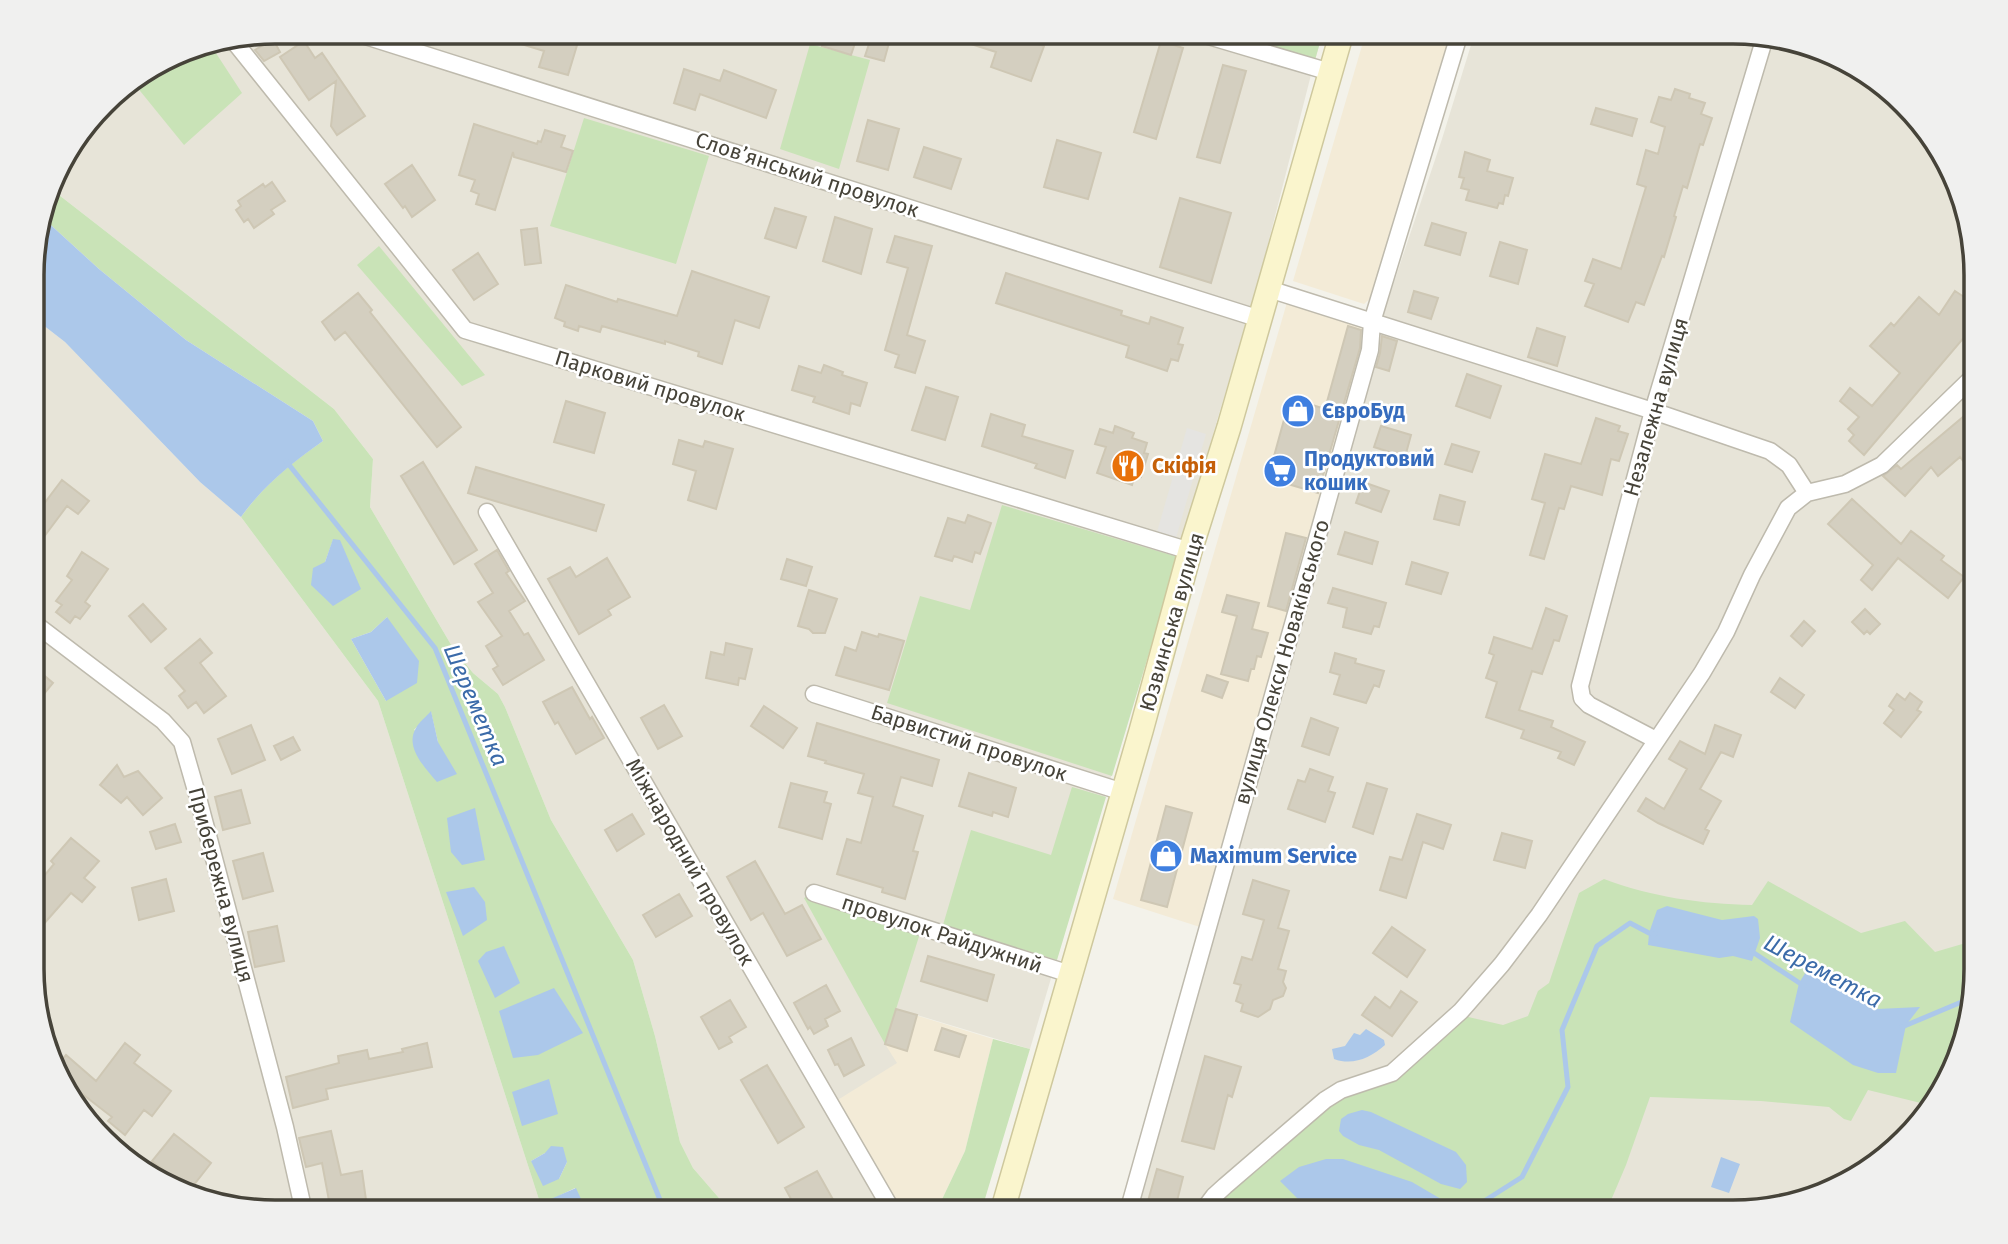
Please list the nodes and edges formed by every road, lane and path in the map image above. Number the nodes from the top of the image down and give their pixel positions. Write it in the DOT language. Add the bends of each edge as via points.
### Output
graph roads {
  1 [pos="391,44"];
  2 [pos="1236,44"];
  3 [pos="1338,44"];
  4 [pos="1456,44"];
  5 [pos="1762,46"];
  6 [pos="238,47"];
  7 [pos="1330,72"];
  8 [pos="1269,289"];
  9 [pos="1261,319"];
  10 [pos="1372,321"];
  11 [pos="1964,386"];
  12 [pos="1654,411"];
  13 [pos="1807,493"];
  14 [pos="487,512"];
  15 [pos="1190,551"];
  16 [pos="44,631"];
  17 [pos="814,694"];
  18 [pos="1656,740"];
  19 [pos="1123,792"];
  20 [pos="814,893"];
  21 [pos="1070,974"];
  22 [pos="301,1200"];
  23 [pos="886,1200"];
  24 [pos="1005,1200"];
  25 [pos="1131,1200"];
  26 [pos="1210,1200"];
  1 -- 9 [label="street, Словʼянський провулок"];
  2 -- 7 [label="street"];
  3 -- 7 [label="main road, Юзвинська вулиця"];
  4 -- 10 [label="street, вулиця Олекси Новаківського"];
  5 -- 12 [label="street, Незалежна вулиця"];
  6 -- 15 [label="street, Парковий провулок" via="465,330"];
  7 -- 8 [label="main road, Юзвинська вулиця"];
  8 -- 9 [label="main road, Юзвинська вулиця"];
  8 -- 10 [label="street"];
  9 -- 15 [label="main road, Юзвинська вулиця"];
  10 -- 12 [label="street"];
  10 -- 25 [label="street, вулиця Олекси Новаківського" via="1370,350"];
  11 -- 13 [label="street" via="1882,465 1845,484"];
  12 -- 13 [label="street" via="1770,451 1790,465"];
  12 -- 18 [label="street, Незалежна вулиця" via="1580,686 1589,705"];
  13 -- 18 [label="street" via="1782,517 1715,652"];
  14 -- 23 [label="street, Міжнародний провулок"];
  15 -- 19 [label="main road, Юзвинська вулиця"];
  16 -- 22 [label="street, Прибережна вулиця" via="163,721 182,742"];
  17 -- 19 [label="street, Барвистий провулок"];
  18 -- 26 [label="street" via="1539,915 1461,1011 1392,1073 1325,1100"];
  19 -- 21 [label="main road, Юзвинська вулиця"];
  20 -- 21 [label="street, провулок Райдужний"];
  21 -- 24 [label="main road, Юзвинська вулиця"];
}
